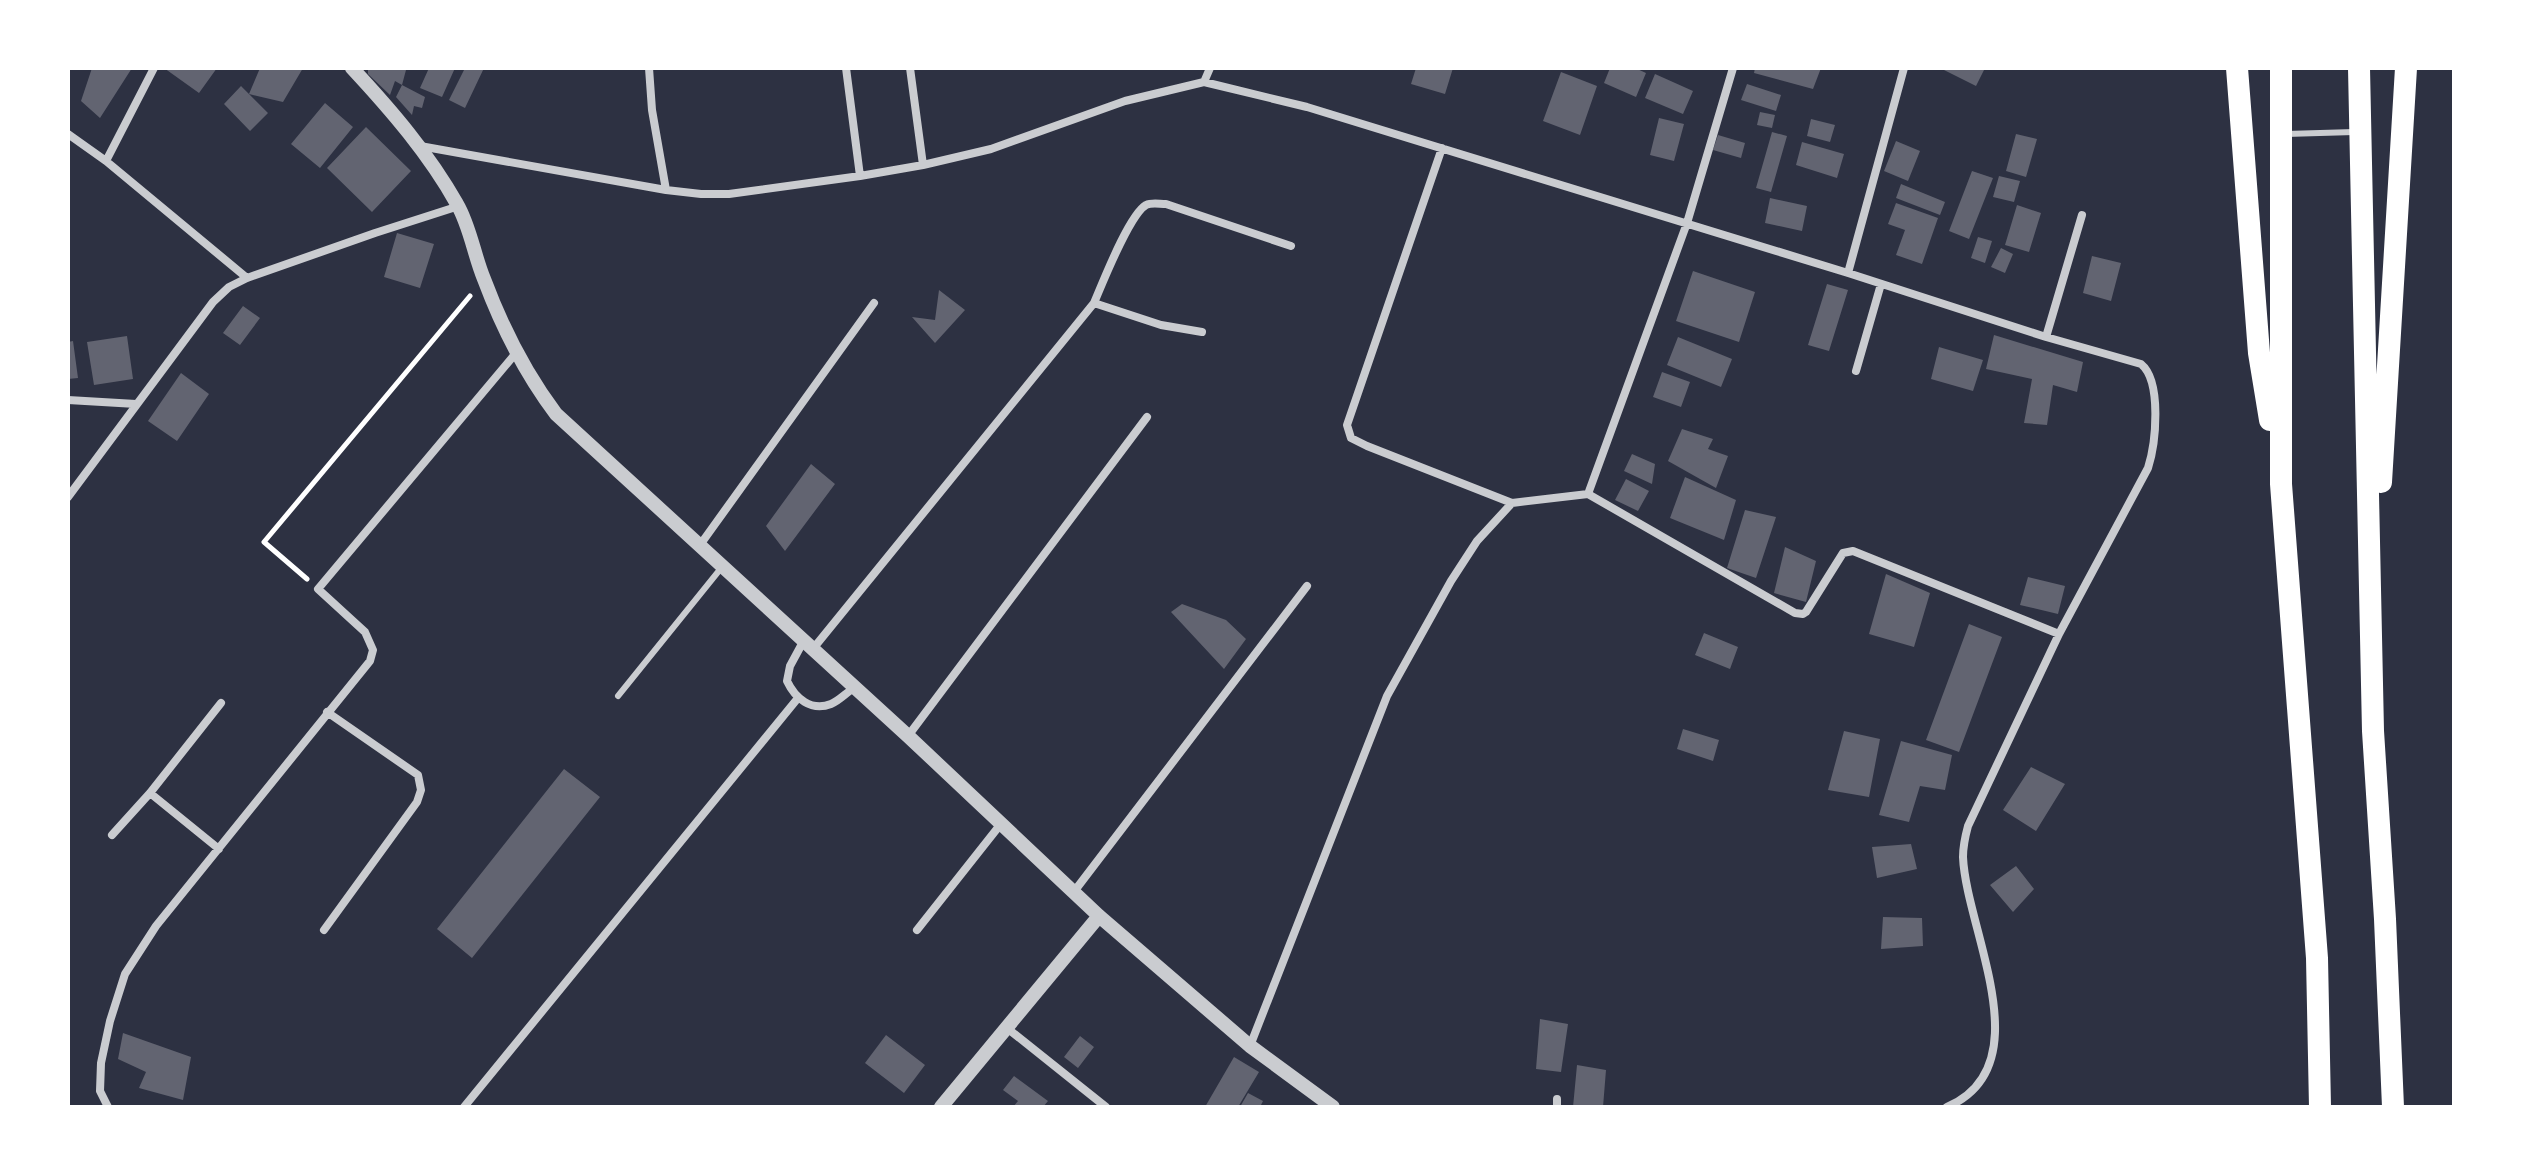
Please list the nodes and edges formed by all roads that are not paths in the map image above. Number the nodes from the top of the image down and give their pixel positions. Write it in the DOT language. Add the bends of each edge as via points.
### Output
graph roads {
  1 [pos="154,68"];
  2 [pos="649,68"];
  3 [pos="846,68"];
  4 [pos="910,68"];
  5 [pos="1210,68"];
  6 [pos="1733,68"];
  7 [pos="1904,68"];
  8 [pos="2237,68"];
  9 [pos="2281,68"];
  10 [pos="2359,68"];
  11 [pos="2406,68"];
  12 [pos="357,71"];
  13 [pos="1204,82"];
  14 [pos="2359,132"];
  15 [pos="68,134"];
  16 [pos="2282,134"];
  17 [pos="420,146"];
  18 [pos="1442,148"];
  19 [pos="106,161"];
  20 [pos="923,165"];
  21 [pos="860,176"];
  22 [pos="666,190"];
  23 [pos="459,206"];
  24 [pos="2082,215"];
  25 [pos="1687,223"];
  26 [pos="1291,246"];
  27 [pos="1848,273"];
  28 [pos="247,278"];
  29 [pos="1881,284"];
  30 [pos="874,303"];
  31 [pos="1094,303"];
  32 [pos="1202,332"];
  33 [pos="2046,337"];
  34 [pos="516,353"];
  35 [pos="1856,371"];
  36 [pos="68,400"];
  37 [pos="136,404"];
  38 [pos="1147,417"];
  39 [pos="2281,484"];
  40 [pos="1588,494"];
  41 [pos="68,497"];
  42 [pos="1512,503"];
  43 [pos="700,545"];
  44 [pos="722,567"];
  45 [pos="1307,586"];
  46 [pos="2059,634"];
  47 [pos="2371,635"];
  48 [pos="808,646"];
  49 [pos="854,688"];
  50 [pos="618,696"];
  51 [pos="798,698"];
  52 [pos="221,703"];
  53 [pos="327,712"];
  54 [pos="908,736"];
  55 [pos="150,793"];
  56 [pos="1000,825"];
  57 [pos="112,835"];
  58 [pos="219,849"];
  59 [pos="1073,893"];
  60 [pos="1099,916"];
  61 [pos="324,930"];
  62 [pos="917,930"];
  63 [pos="1007,1028"];
  64 [pos="1250,1046"];
  65 [pos="108,1107"];
  66 [pos="464,1107"];
  67 [pos="941,1107"];
  68 [pos="1106,1107"];
  69 [pos="1333,1107"];
  70 [pos="1947,1107"];
  71 [pos="2320,1107"];
  72 [pos="2393,1107"];
  1 -- 19 [label="street"];
  2 -- 22 [label="street"];
  3 -- 21 [label="street"];
  4 -- 20 [label="street"];
  5 -- 13 [label="street"];
  6 -- 25 [label="street"];
  7 -- 27 [label="street"];
  8 -- 39 [label="highway" via="2259,353"];
  9 -- 16 [label="highway"];
  10 -- 14 [label="highway"];
  11 -- 47 [label="highway"];
  12 -- 17 [label="street"];
  13 -- 18 [label="street"];
  13 -- 20 [label="street" via="1125,101 991,149"];
  14 -- 16 [label="lane"];
  14 -- 47 [label="highway"];
  15 -- 19 [label="street"];
  16 -- 39 [label="highway"];
  17 -- 22 [label="street"];
  17 -- 23 [label="street"];
  18 -- 25 [label="street"];
  18 -- 42 [label="street" via="1347,425 1351,438 1367,446"];
  19 -- 28 [label="street"];
  20 -- 21 [label="street"];
  21 -- 22 [label="street" via="729,194"];
  23 -- 28 [label="street"];
  23 -- 34 [label="street"];
  24 -- 33 [label="street"];
  25 -- 27 [label="street"];
  25 -- 40 [label="street"];
  26 -- 31 [label="street" via="1152,203 1134,218"];
  27 -- 29 [label="street"];
  28 -- 37 [label="street" via="213,302"];
  29 -- 33 [label="street"];
  29 -- 35 [label="street"];
  30 -- 43 [label="street"];
  31 -- 32 [label="street"];
  31 -- 48 [label="street"];
  33 -- 46 [label="street" via="2147,369 2152,376 2155,434 2138,490"];
  34 -- 43 [label="street" via="556,414"];
  34 -- 53 [label="street" via="318,589 365,632 373,650 370,661"];
  36 -- 37 [label="street"];
  37 -- 41 [label="street"];
  38 -- 54 [label="street"];
  39 -- 71 [label="highway" via="2317,958"];
  40 -- 42 [label="street"];
  40 -- 46 [label="street" via="1795,613 1806,612 1843,553 1853,551"];
  42 -- 64 [label="street" via="1477,541 1387,696"];
  43 -- 44 [label="street"];
  44 -- 48 [label="street"];
  44 -- 50 [label="lane"];
  45 -- 59 [label="street"];
  46 -- 70 [label="street" via="1968,826 1965,874 1990,985 1994,1047 1976,1089"];
  47 -- 72 [label="highway"];
  48 -- 49 [label="street"];
  48 -- 51 [label="street" via="790,666 787,681"];
  49 -- 51 [label="street" via="831,704 817,706"];
  49 -- 54 [label="street"];
  51 -- 66 [label="street"];
  52 -- 55 [label="street"];
  53 -- 58 [label="street"];
  53 -- 61 [label="street" via="418,775 421,790"];
  54 -- 56 [label="street"];
  55 -- 57 [label="street"];
  55 -- 58 [label="street"];
  56 -- 59 [label="street"];
  56 -- 62 [label="street"];
  58 -- 65 [label="street" via="156,926 125,974 101,1063 100,1091"];
  59 -- 60 [label="street"];
  60 -- 63 [label="street"];
  60 -- 64 [label="street"];
  63 -- 67 [label="street"];
  63 -- 68 [label="street"];
  64 -- 69 [label="street"];
}
